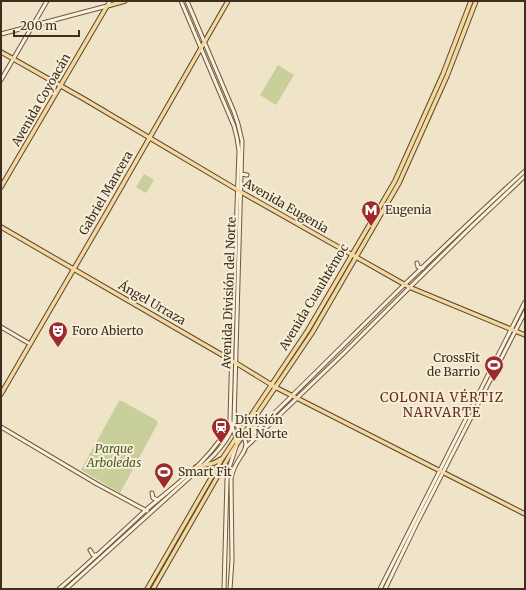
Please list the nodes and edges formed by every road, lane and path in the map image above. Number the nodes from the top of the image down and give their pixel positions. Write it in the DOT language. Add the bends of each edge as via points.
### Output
graph roads {
  1 [pos="48,1"];
  2 [pos="110,1"];
  3 [pos="125,1"];
  4 [pos="181,1"];
  5 [pos="187,1"];
  6 [pos="228,1"];
  7 [pos="471,1"];
  8 [pos="476,1"];
  9 [pos="107,6"];
  10 [pos="33,25"];
  11 [pos="1,34"];
  12 [pos="205,42"];
  13 [pos="201,48"];
  14 [pos="1,52"];
  15 [pos="13,59"];
  16 [pos="1,80"];
  17 [pos="60,86"];
  18 [pos="149,138"];
  19 [pos="525,171"];
  20 [pos="241,174"];
  21 [pos="248,175"];
  22 [pos="525,176"];
  23 [pos="1,187"];
  24 [pos="239,191"];
  25 [pos="1,227"];
  26 [pos="352,255"];
  27 [pos="356,258"];
  28 [pos="417,263"];
  29 [pos="422,268"];
  30 [pos="74,269"];
  31 [pos="404,285"];
  32 [pos="409,288"];
  33 [pos="525,302"];
  34 [pos="229,312"];
  35 [pos="525,312"];
  36 [pos="233,314"];
  37 [pos="1,327"];
  38 [pos="514,330"];
  39 [pos="525,335"];
  40 [pos="30,344"];
  41 [pos="232,361"];
  42 [pos="236,363"];
  43 [pos="271,384"];
  44 [pos="275,387"];
  45 [pos="1,394"];
  46 [pos="292,396"];
  47 [pos="297,399"];
  48 [pos="232,422"];
  49 [pos="1,427"];
  50 [pos="233,428"];
  51 [pos="241,430"];
  52 [pos="260,433"];
  53 [pos="244,434"];
  54 [pos="236,437"];
  55 [pos="237,444"];
  56 [pos="246,447"];
  57 [pos="222,459"];
  58 [pos="202,466"];
  59 [pos="196,467"];
  60 [pos="439,470"];
  61 [pos="444,472"];
  62 [pos="152,493"];
  63 [pos="158,500"];
  64 [pos="146,511"];
  65 [pos="150,513"];
  66 [pos="525,514"];
  67 [pos="90,550"];
  68 [pos="96,556"];
  69 [pos="59,589"];
  70 [pos="66,589"];
  71 [pos="148,589"];
  72 [pos="153,589"];
  73 [pos="224,589"];
  74 [pos="230,589"];
  75 [pos="380,589"];
  76 [pos="385,589"];
  1 -- 10 [label="main road"];
  2 -- 9 [label="main road, Avenida Coyoacán"];
  3 -- 9 [label="main road"];
  4 -- 13 [label="main road, Avenida División del Norte"];
  5 -- 12 [label="main road, Avenida División del Norte"];
  6 -- 12 [label="main road, Gabriel Mancera"];
  7 -- 26 [label="main road, Avenida Cuauhtémoc" via="443,74 394,181"];
  8 -- 27 [label="main road, Avenida Cuauhtémoc" via="447,76 399,183"];
  9 -- 10 [label="main road"];
  9 -- 17 [label="main road, Avenida Coyoacán"];
  10 -- 11 [label="main road"];
  10 -- 15 [label="main road"];
  12 -- 13 [label="main road, Gabriel Mancera"];
  12 -- 20 [label="main road, Avenida División del Norte" via="238,124 242,148"];
  13 -- 18 [label="main road, Gabriel Mancera"];
  13 -- 24 [label="main road, Avenida División del Norte" via="236,132 239,151"];
  14 -- 15 [label="main road"];
  15 -- 16 [label="main road"];
  15 -- 17 [label="main road"];
  17 -- 18 [label="main road"];
  17 -- 23 [label="main road, Avenida Coyoacán"];
  18 -- 24 [label="main road, Avenida Eugenia"];
  18 -- 30 [label="main road, Gabriel Mancera"];
  19 -- 29 [label="main road"];
  20 -- 21 [label="main road"];
  20 -- 24 [label="main road, Avenida División del Norte"];
  22 -- 32 [label="main road"];
  24 -- 26 [label="main road, Avenida Eugenia"];
  24 -- 36 [label="main road, Avenida División del Norte"];
  24 -- 42 [label="main road, Avenida División del Norte"];
  25 -- 30 [label="main road, Ángel Urraza"];
  26 -- 27 [label="main road, Avenida Eugenia"];
  26 -- 43 [label="main road, Avenida Cuauhtémoc" via="308,330"];
  27 -- 31 [label="main road, Avenida Eugenia"];
  27 -- 44 [label="main road, Avenida Cuauhtémoc" via="312,333"];
  28 -- 29 [label="main road" via="418,267"];
  29 -- 31 [label="main road"];
  30 -- 40 [label="main road, Gabriel Mancera"];
  30 -- 41 [label="main road, Ángel Urraza"];
  31 -- 32 [label="main road, Avenida Eugenia"];
  31 -- 46 [label="main road"];
  32 -- 38 [label="main road, Avenida Eugenia"];
  32 -- 47 [label="main road"];
  33 -- 38 [label="main road"];
  34 -- 36 [label="main road"];
  35 -- 38 [label="main road"];
  36 -- 41 [label="main road, Avenida División del Norte"];
  37 -- 40 [label="main road"];
  38 -- 39 [label="main road, Avenida Eugenia"];
  38 -- 60 [label="main road"];
  38 -- 61 [label="main road"];
  40 -- 45 [label="main road, Gabriel Mancera"];
  41 -- 42 [label="main road, Ángel Urraza"];
  41 -- 48 [label="main road, Avenida División del Norte"];
  42 -- 43 [label="main road, Ángel Urraza"];
  42 -- 48 [label="main road, Avenida División del Norte"];
  43 -- 44 [label="main road, Ángel Urraza"];
  43 -- 51 [label="main road, Avenida Cuauhtémoc"];
  44 -- 46 [label="main road, Ángel Urraza"];
  44 -- 53 [label="main road, Avenida Cuauhtémoc"];
  46 -- 47 [label="main road, Ángel Urraza"];
  46 -- 52 [label="main road" via="260,427"];
  47 -- 52 [label="main road"];
  47 -- 60 [label="main road"];
  48 -- 50 [label="main road, Avenida División del Norte"];
  48 -- 51 [label="main road"];
  48 -- 59 [label="main road" via="213,449"];
  49 -- 64 [label="main road"];
  50 -- 54 [label="main road, Avenida División del Norte"];
  50 -- 58 [label="main road" via="215,454"];
  51 -- 53 [label="main road"];
  51 -- 54 [label="main road, Avenida Cuauhtémoc"];
  52 -- 56 [label="main road"];
  53 -- 55 [label="main road, Avenida Cuauhtémoc"];
  53 -- 56 [label="main road"];
  54 -- 55 [label="main road, Avenida División del Norte"];
  54 -- 57 [label="main road, Avenida Cuauhtémoc"];
  55 -- 72 [label="main road, Avenida Cuauhtémoc"];
  55 -- 73 [label="main road, Avenida División del Norte" via="227,480"];
  56 -- 74 [label="main road" via="235,465 231,479"];
  57 -- 58 [label="main road"];
  57 -- 71 [label="main road, Avenida Cuauhtémoc"];
  58 -- 59 [label="main road"];
  58 -- 65 [label="main road"];
  59 -- 63 [label="main road"];
  60 -- 61 [label="main road"];
  60 -- 75 [label="main road"];
  61 -- 66 [label="main road"];
  61 -- 76 [label="main road"];
  62 -- 63 [label="main road" via="153,498"];
  63 -- 64 [label="main road"];
  64 -- 65 [label="main road"];
  64 -- 68 [label="main road"];
  65 -- 70 [label="main road"];
  67 -- 68 [label="main road"];
  68 -- 69 [label="main road"];
}
